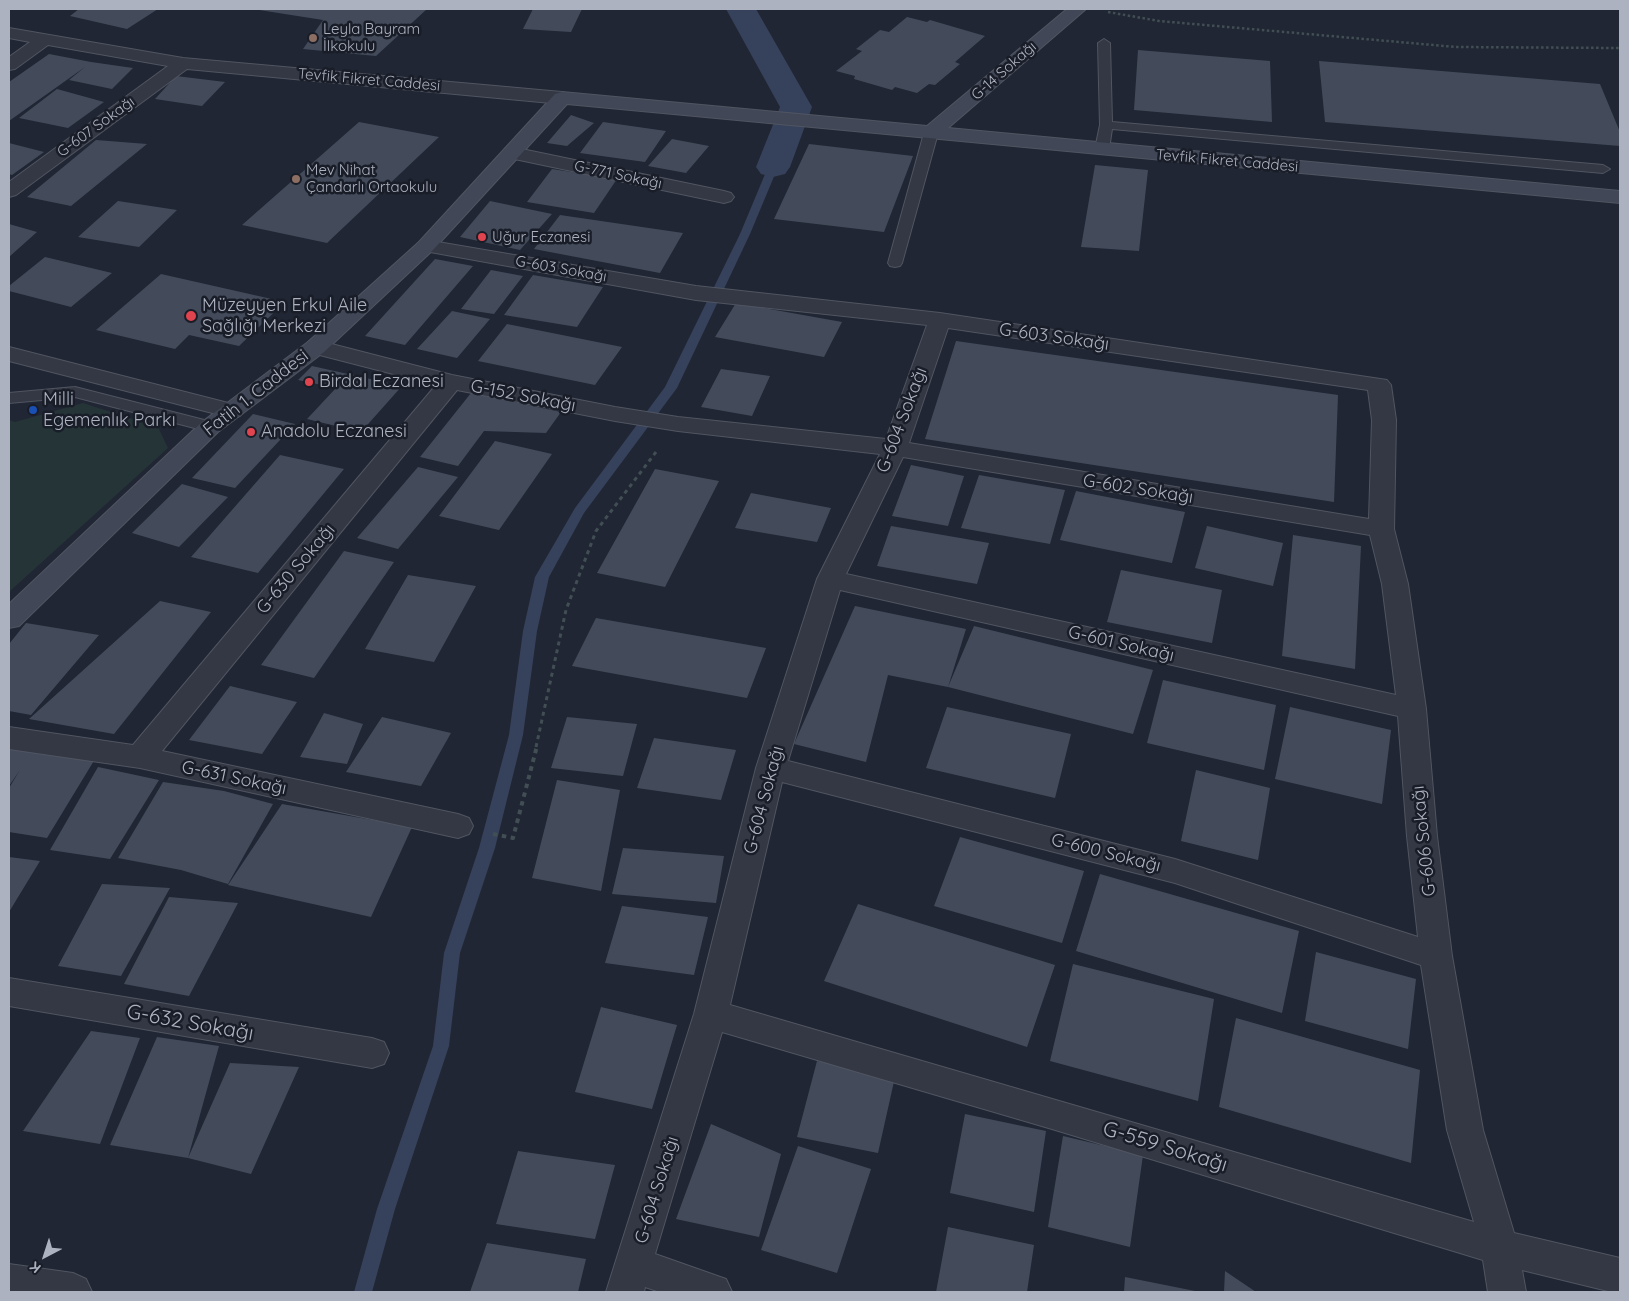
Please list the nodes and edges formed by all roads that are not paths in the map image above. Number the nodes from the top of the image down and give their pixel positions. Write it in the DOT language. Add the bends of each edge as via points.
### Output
graph roads {
  1 [pos="1076,9"];
  2 [pos="9,33"];
  3 [pos="45,39"];
  4 [pos="1104,43"];
  5 [pos="183,63"];
  6 [pos="9,65"];
  7 [pos="562,98"];
  8 [pos="1106,125"];
  9 [pos="931,133"];
  10 [pos="1102,149"];
  11 [pos="512,153"];
  12 [pos="1603,169"];
  13 [pos="9,191"];
  14 [pos="724,197"];
  15 [pos="1620,197"];
  16 [pos="426,246"];
  17 [pos="895,263"];
  18 [pos="940,320"];
  19 [pos="316,347"];
  20 [pos="9,354"];
  21 [pos="451,382"];
  22 [pos="1379,385"];
  23 [pos="9,398"];
  24 [pos="232,410"];
  25 [pos="210,427"];
  26 [pos="894,448"];
  27 [pos="1380,529"];
  28 [pos="830,580"];
  29 [pos="9,619"];
  30 [pos="1412,709"];
  31 [pos="9,738"];
  32 [pos="140,757"];
  33 [pos="771,768"];
  34 [pos="458,826"];
  35 [pos="1436,956"];
  36 [pos="9,992"];
  37 [pos="711,1014"];
  38 [pos="372,1053"];
  39 [pos="1500,1247"];
  40 [pos="1620,1276"];
  41 [pos="630,1279"];
  42 [pos="9,1282"];
  43 [pos="72,1292"];
  44 [pos="714,1292"];
  45 [pos="1507,1292"];
  1 -- 9 [label="street, G-14 Sokağı"];
  2 -- 3 [label="street, Tevfik Fikret Caddesi"];
  3 -- 5 [label="street, Tevfik Fikret Caddesi"];
  3 -- 6 [label="street"];
  4 -- 8 [label="lane"];
  5 -- 7 [label="street, Tevfik Fikret Caddesi"];
  5 -- 13 [label="street, G-607 Sokağı"];
  7 -- 9 [label="street, Tevfik Fikret Caddesi"];
  7 -- 11 [label="street, Fatih 1. Caddesi"];
  8 -- 10 [label="lane"];
  8 -- 12 [label="lane"];
  9 -- 10 [label="street, Tevfik Fikret Caddesi"];
  9 -- 17 [label="lane"];
  10 -- 15 [label="street, Tevfik Fikret Caddesi"];
  11 -- 14 [label="street, G-771 Sokağı"];
  11 -- 16 [label="street, Fatih 1. Caddesi"];
  16 -- 18 [label="street, G-603 Sokağı" via="696,293"];
  16 -- 19 [label="street, Fatih 1. Caddesi"];
  18 -- 22 [label="street, G-603 Sokağı"];
  18 -- 26 [label="street, G-604 Sokağı"];
  19 -- 21 [label="street, G-152 Sokağı"];
  19 -- 24 [label="street, Fatih 1. Caddesi"];
  20 -- 24 [label="street"];
  21 -- 26 [label="street, G-152 Sokağı" via="678,424"];
  21 -- 32 [label="street, G-630 Sokağı"];
  22 -- 27 [label="street, G-606 Sokağı" via="1384,420"];
  23 -- 25 [label="lane" via="75,392"];
  24 -- 25 [label="street, Fatih 1. Caddesi"];
  25 -- 29 [label="street, Fatih 1. Caddesi"];
  26 -- 27 [label="street, G-602 Sokağı"];
  26 -- 28 [label="street, G-604 Sokağı"];
  27 -- 30 [label="street, G-606 Sokağı" via="1395,584"];
  28 -- 30 [label="street, G-601 Sokağı"];
  28 -- 33 [label="street, G-604 Sokağı"];
  30 -- 35 [label="street, G-606 Sokağı"];
  31 -- 32 [label="street, G-631 Sokağı"];
  32 -- 34 [label="street, G-631 Sokağı"];
  33 -- 35 [label="street, G-600 Sokağı" via="1175,871"];
  33 -- 37 [label="street, G-604 Sokağı"];
  35 -- 39 [label="street, G-606 Sokağı" via="1465,1130"];
  36 -- 38 [label="street, G-632 Sokağı"];
  37 -- 39 [label="street, G-559 Sokağı"];
  37 -- 41 [label="street, G-604 Sokağı"];
  39 -- 40 [label="street, G-559 Sokağı"];
  39 -- 45 [label="street, G-606 Sokağı"];
  41 -- 44 [label="street"];
  42 -- 43 [label="street"];
}
